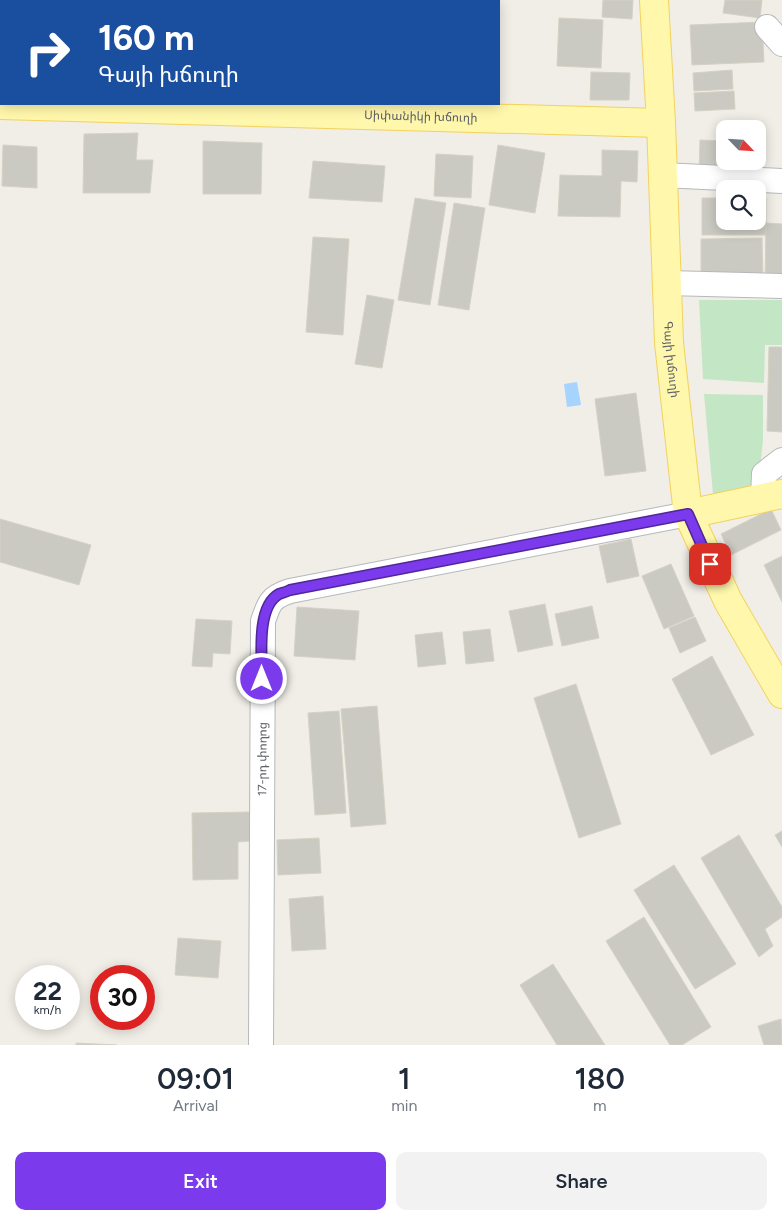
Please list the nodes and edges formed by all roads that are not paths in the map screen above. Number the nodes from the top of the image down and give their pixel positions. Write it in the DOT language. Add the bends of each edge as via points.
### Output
graph roads {
  1 [pos="654,0"];
  2 [pos="0,105"];
  3 [pos="661,123"];
  4 [pos="663,175"];
  5 [pos="782,181"];
  6 [pos="667,283"];
  7 [pos="782,286"];
  8 [pos="782,460"];
  9 [pos="772,496"];
  10 [pos="688,514"];
  11 [pos="782,694"];
  12 [pos="261,1045"];
  1 -- 3 [label="main road, Գայի խճուղի"];
  2 -- 3 [label="main road, Սիփանիկի խճուղի"];
  3 -- 4 [label="main road, Գայի խճուղի"];
  4 -- 5 [label="street"];
  4 -- 6 [label="main road, Գայի խճուղի"];
  6 -- 7 [label="street"];
  6 -- 10 [label="main road, Գայի խճուղի"];
  8 -- 9 [label="street" via="764,474"];
  9 -- 10 [label="main road"];
  10 -- 11 [label="main road, Գայի խճուղի" via="728,601"];
  10 -- 12 [label="street, 17-րդ փողոց" via="290,590 277,595 268,606 263,621"];
}
